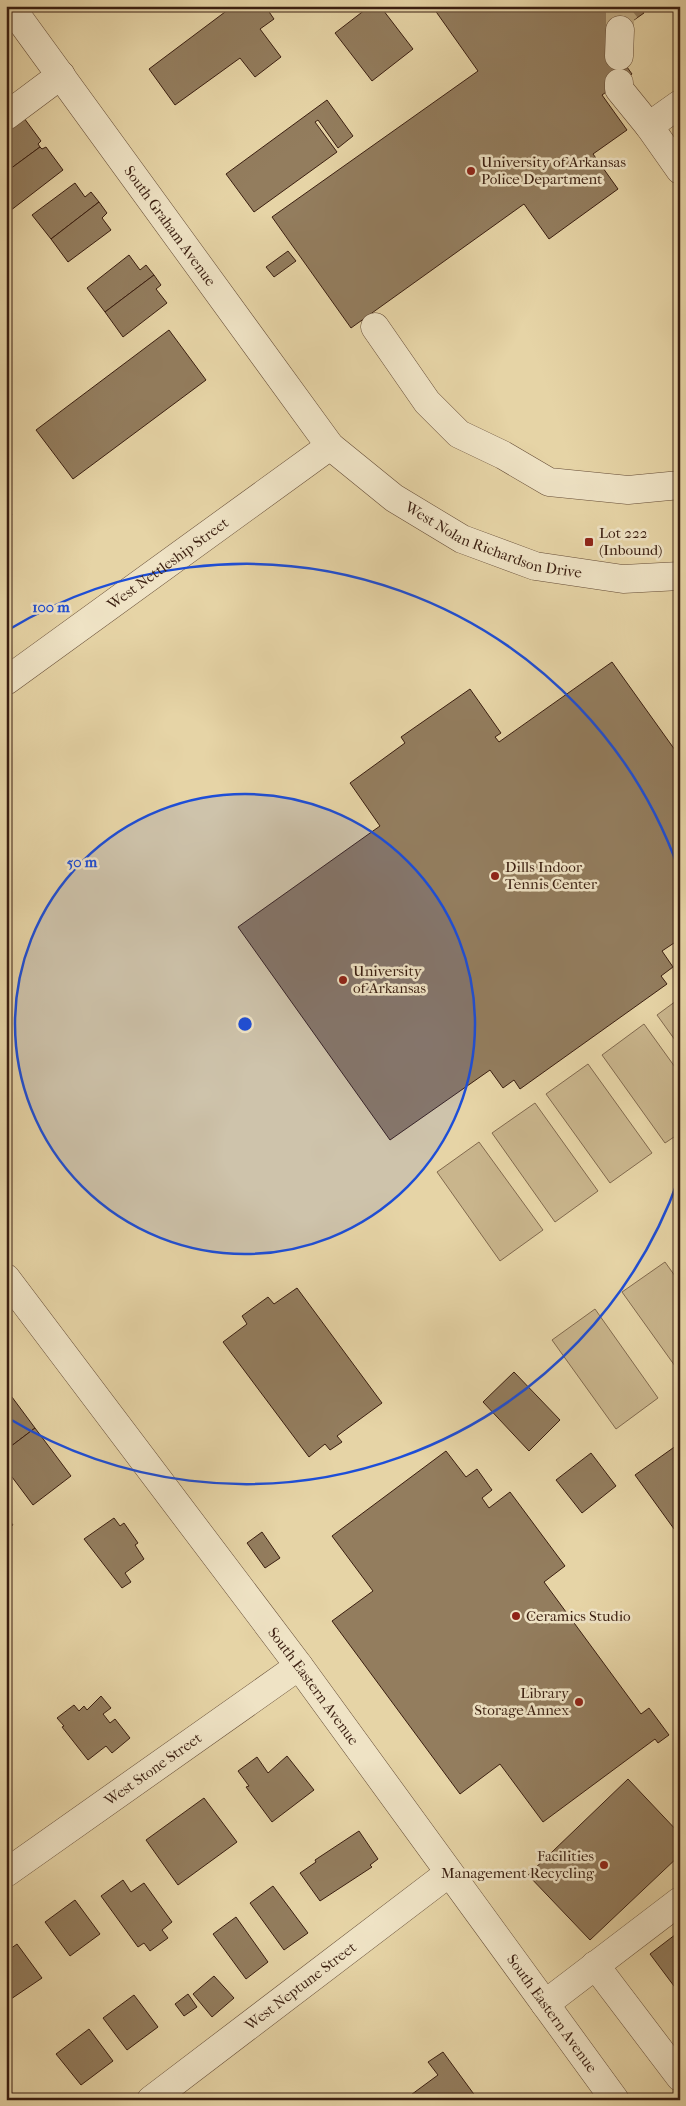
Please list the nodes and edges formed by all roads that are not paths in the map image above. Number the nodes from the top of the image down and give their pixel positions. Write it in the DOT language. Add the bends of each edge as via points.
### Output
graph roads {
  1 [pos="10,6"];
  2 [pos="61,75"];
  3 [pos="619,83"];
  4 [pos="680,104"];
  5 [pos="6,116"];
  6 [pos="649,126"];
  7 [pos="680,170"];
  8 [pos="375,327"];
  9 [pos="330,446"];
  10 [pos="680,485"];
  11 [pos="680,576"];
  12 [pos="6,681"];
  13 [pos="6,1278"];
  14 [pos="299,1666"];
  15 [pos="6,1873"];
  16 [pos="449,1873"];
  17 [pos="680,1902"];
  18 [pos="595,1965"];
  19 [pos="545,2004"];
  20 [pos="680,2077"];
  21 [pos="151,2100"];
  22 [pos="615,2100"];
  1 -- 2 [label="street, South Graham Avenue"];
  2 -- 5 [label="street"];
  2 -- 9 [label="street, South Graham Avenue"];
  3 -- 6 [label="street" via="619,89"];
  4 -- 6 [label="street"];
  6 -- 7 [label="street"];
  8 -- 10 [label="street" via="427,402 459,434 549,482 628,490"];
  9 -- 11 [label="street, West Nolan Richardson Drive" via="394,498 462,539 526,563 623,579"];
  9 -- 12 [label="street, West Nettleship Street"];
  13 -- 14 [label="street, South Eastern Avenue"];
  14 -- 15 [label="street, West Stone Street"];
  14 -- 16 [label="street, South Eastern Avenue"];
  16 -- 19 [label="street, South Eastern Avenue"];
  16 -- 21 [label="street, West Neptune Street"];
  17 -- 18 [label="street"];
  18 -- 19 [label="street"];
  18 -- 20 [label="street"];
  19 -- 22 [label="street, South Eastern Avenue"];
}
